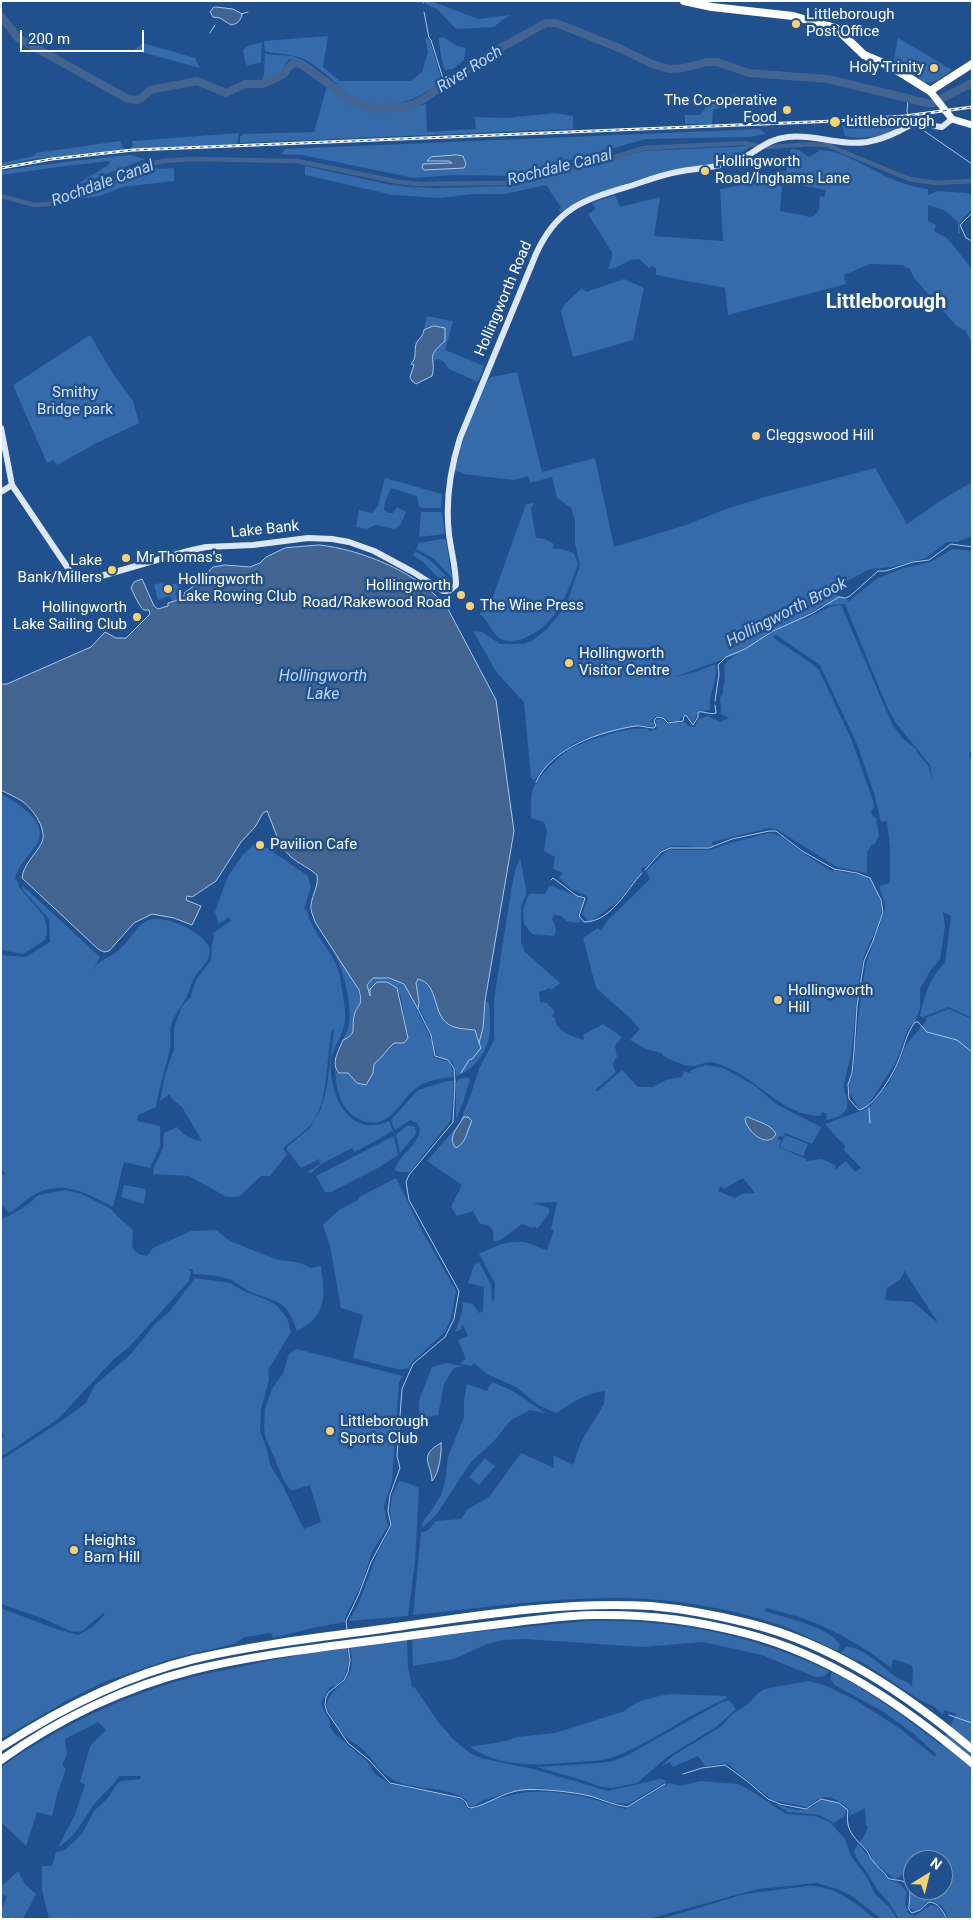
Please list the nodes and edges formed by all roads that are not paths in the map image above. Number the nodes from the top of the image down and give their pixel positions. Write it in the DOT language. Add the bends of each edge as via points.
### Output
graph roads {
  1 [pos="684,1"];
  2 [pos="972,64"];
  3 [pos="931,93"];
  4 [pos="952,119"];
  5 [pos="972,125"];
  6 [pos="1,428"];
  7 [pos="12,485"];
  8 [pos="1,492"];
  9 [pos="450,591"];
  10 [pos="1,1747"];
  11 [pos="972,1749"];
  12 [pos="1,1760"];
  13 [pos="972,1764"];
  1 -- 3 [label="highway" via="793,16 836,28 864,55 885,63"];
  2 -- 3 [label="highway"];
  3 -- 4 [label="main road"];
  4 -- 5 [label="main road"];
  4 -- 9 [label="main road, Hollingworth Road" via="942,127 914,123 868,142 785,137 768,142 735,162 676,172 596,197 563,214 544,236 453,459 447,509 456,585"];
  6 -- 7 [label="main road"];
  7 -- 8 [label="main road"];
  7 -- 9 [label="main road, Lake Bank" via="76,580 84,581 188,551 308,538 349,542 374,551"];
  10 -- 11 [label="highway" via="98,1693 192,1660 278,1643 447,1620 599,1605 651,1606 699,1612 750,1623 817,1647 892,1688"];
  12 -- 13 [label="highway" via="69,1718 102,1702 192,1670 276,1654 448,1630 595,1615 669,1618 745,1633 780,1644 834,1667 886,1698"];
}
